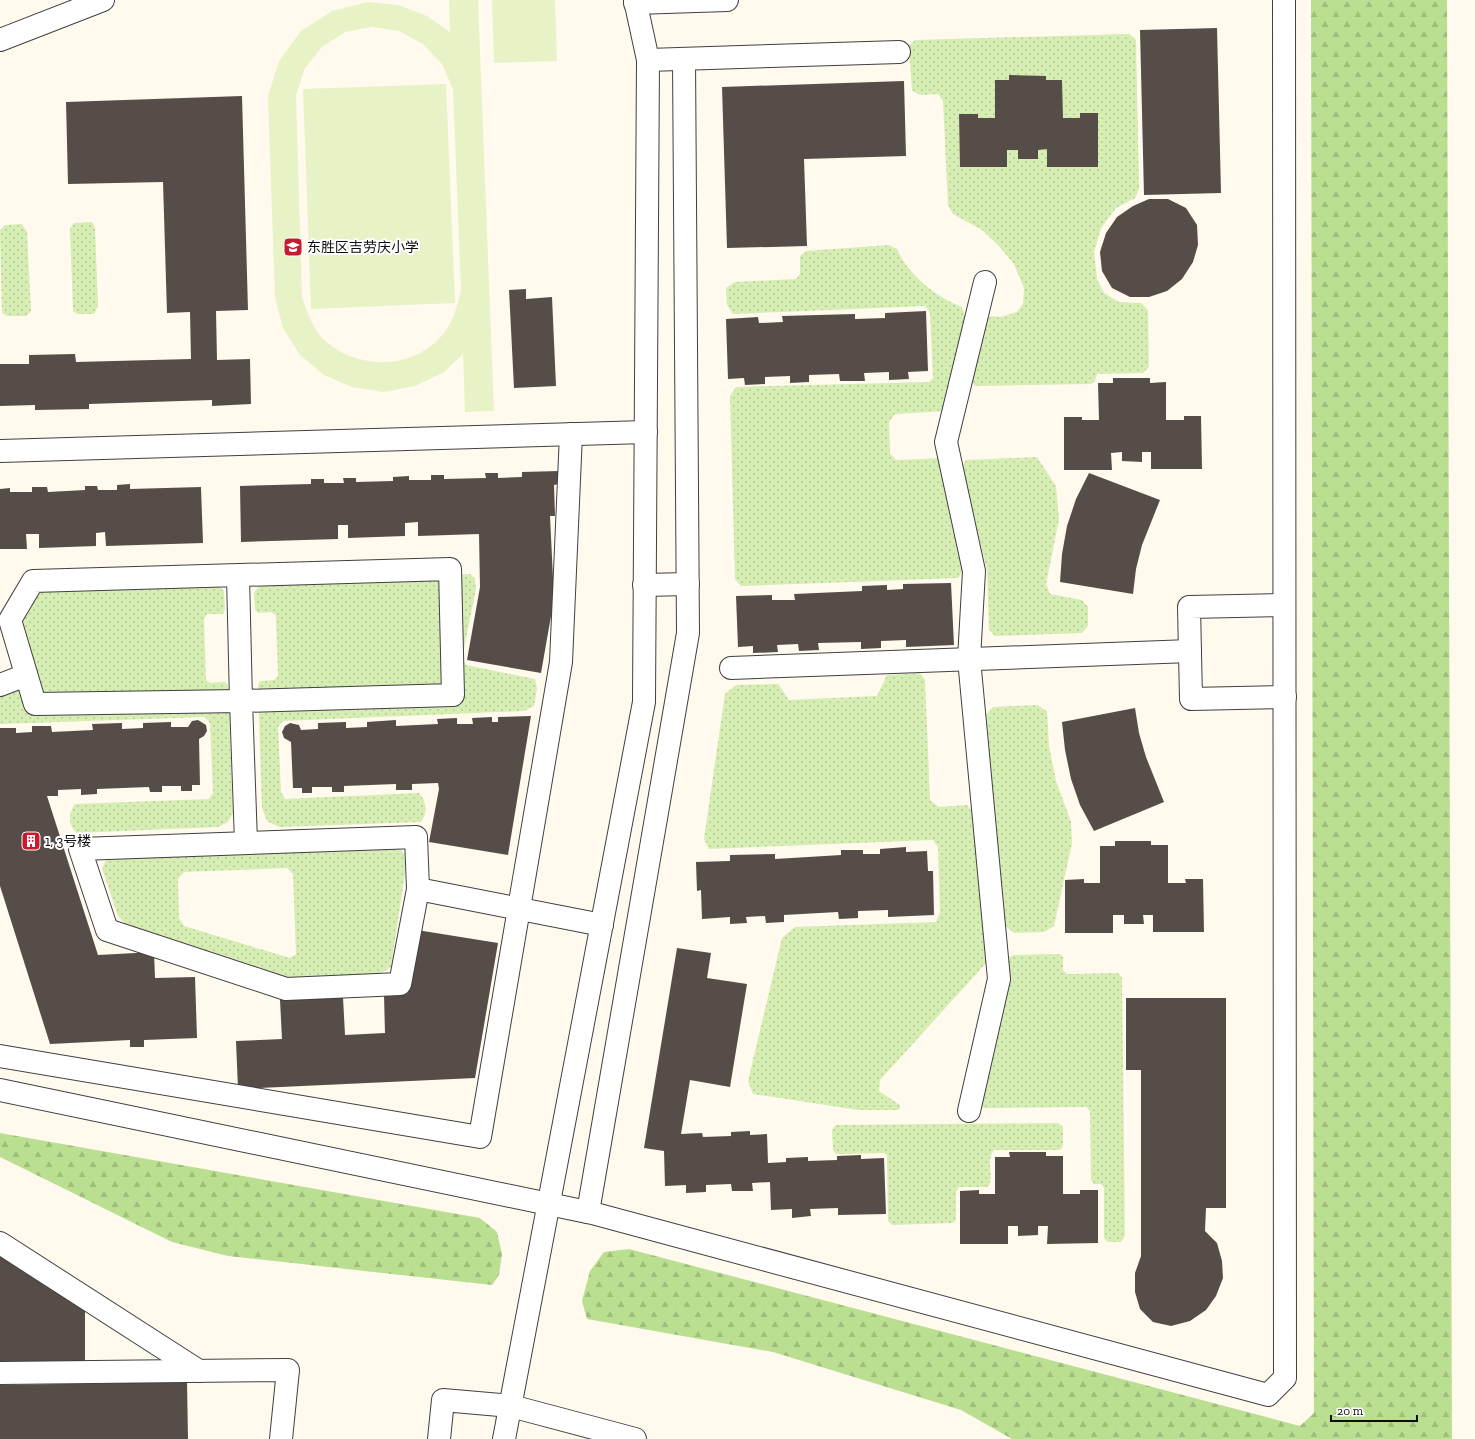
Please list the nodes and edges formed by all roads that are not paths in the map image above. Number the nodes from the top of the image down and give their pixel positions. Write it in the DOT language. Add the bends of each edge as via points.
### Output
graph roads {
  1 [pos="103,0"];
  2 [pos="727,0"];
  3 [pos="1284,0"];
  4 [pos="635,2"];
  5 [pos="0,40"];
  6 [pos="899,52"];
  7 [pos="684,59"];
  8 [pos="648,60"];
  9 [pos="985,282"];
  10 [pos="646,432"];
  11 [pos="572,434"];
  12 [pos="0,452"];
  13 [pos="238,576"];
  14 [pos="688,584"];
  15 [pos="644,585"];
  16 [pos="1284,605"];
  17 [pos="1190,652"];
  18 [pos="968,659"];
  19 [pos="731,668"];
  20 [pos="26,675"];
  21 [pos="0,685"];
  22 [pos="1285,697"];
  23 [pos="241,701"];
  24 [pos="246,842"];
  25 [pos="418,889"];
  26 [pos="518,909"];
  27 [pos="602,925"];
  28 [pos="0,1056"];
  29 [pos="0,1062"];
  30 [pos="5,1091"];
  31 [pos="970,1112"];
  32 [pos="549,1204"];
  33 [pos="588,1212"];
  34 [pos="0,1243"];
  35 [pos="199,1371"];
  36 [pos="0,1373"];
  37 [pos="511,1406"];
  38 [pos="281,1439"];
  39 [pos="439,1439"];
  40 [pos="504,1439"];
  41 [pos="635,1439"];
  1 -- 5 [label="street"];
  2 -- 4 [label="street"];
  3 -- 16 [label="street"];
  4 -- 8 [label="street"];
  6 -- 7 [label="street"];
  7 -- 8 [label="street"];
  7 -- 14 [label="street"];
  8 -- 10 [label="street"];
  9 -- 18 [label="street" via="946,442 974,571"];
  10 -- 11 [label="street"];
  10 -- 15 [label="street"];
  11 -- 12 [label="street"];
  11 -- 26 [label="street" via="560,662"];
  13 -- 20 [label="street" via="33,582 10,620"];
  13 -- 23 [label="street"];
  13 -- 23 [label="street" via="450,569 453,696"];
  14 -- 15 [label="street"];
  14 -- 33 [label="street" via="688,633"];
  15 -- 27 [label="street" via="644,702"];
  16 -- 17 [label="street" via="1189,607"];
  16 -- 22 [label="street"];
  17 -- 18 [label="street"];
  17 -- 22 [label="street" via="1191,699"];
  18 -- 19 [label="street"];
  18 -- 31 [label="street" via="999,979"];
  20 -- 21 [label="street"];
  20 -- 23 [label="street" via="35,704"];
  22 -- 33 [label="street" via="1285,1378 1268,1395"];
  23 -- 24 [label="street"];
  24 -- 25 [label="street" via="416,837"];
  24 -- 25 [label="street" via="80,849 107,930 286,989 400,984"];
  25 -- 26 [label="street"];
  26 -- 27 [label="street"];
  26 -- 28 [label="street" via="480,1137"];
  27 -- 32 [label="street"];
  29 -- 30 [label="street"];
  30 -- 32 [label="street"];
  32 -- 33 [label="street"];
  32 -- 37 [label="street"];
  34 -- 35 [label="street"];
  35 -- 36 [label="street"];
  35 -- 38 [label="street" via="288,1370"];
  37 -- 39 [label="street" via="443,1400"];
  37 -- 40 [label="street"];
  37 -- 41 [label="street"];
}
